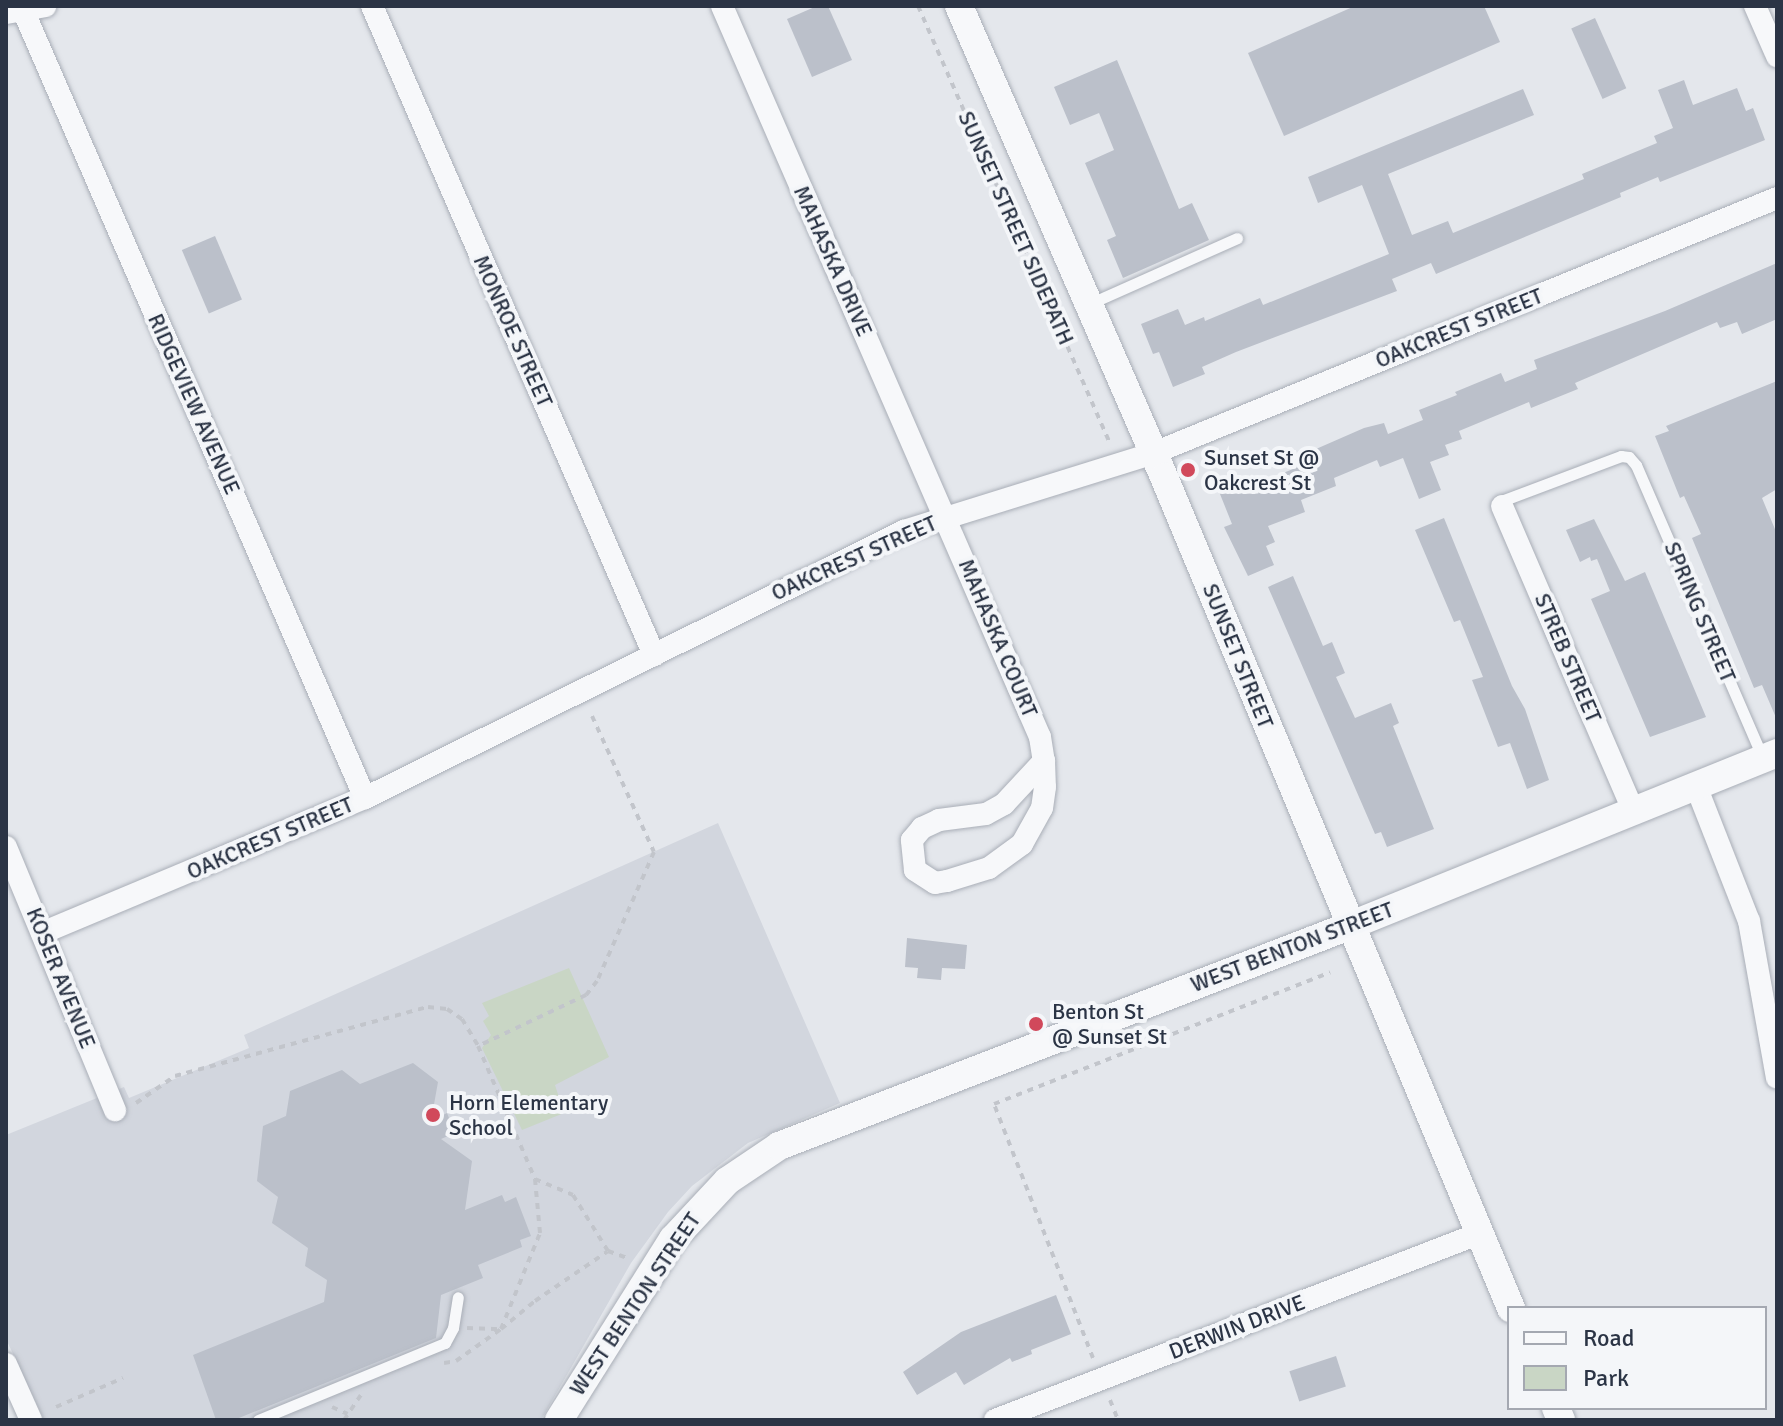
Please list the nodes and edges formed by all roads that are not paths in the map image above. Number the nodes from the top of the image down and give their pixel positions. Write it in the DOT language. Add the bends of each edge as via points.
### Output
graph roads {
  1 [pos="372,6"];
  2 [pos="722,6"];
  3 [pos="959,6"];
  4 [pos="1755,6"];
  5 [pos="24,10"];
  6 [pos="1777,56"];
  7 [pos="1777,198"];
  8 [pos="1237,238"];
  9 [pos="1088,304"];
  10 [pos="1154,453"];
  11 [pos="1502,506"];
  12 [pos="945,516"];
  13 [pos="654,655"];
  14 [pos="1770,756"];
  15 [pos="1044,761"];
  16 [pos="1696,786"];
  17 [pos="365,798"];
  18 [pos="1633,810"];
  19 [pos="6,847"];
  20 [pos="1349,926"];
  21 [pos="42,933"];
  22 [pos="1776,1067"];
  23 [pos="115,1110"];
  24 [pos="1478,1234"];
  25 [pos="458,1297"];
  26 [pos="1510,1306"];
  27 [pos="6,1364"];
  28 [pos="31,1420"];
  29 [pos="258,1420"];
  30 [pos="559,1420"];
  31 [pos="995,1420"];
  1 -- 13 [label="street, MONROE STREET"];
  2 -- 12 [label="street, MAHASKA DRIVE"];
  3 -- 9 [label="street, SUNSET STREET"];
  4 -- 6 [label="street"];
  5 -- 17 [label="street, RIDGEVIEW AVENUE"];
  7 -- 10 [label="street, OAKCREST STREET"];
  8 -- 9 [label="lane"];
  9 -- 10 [label="street, SUNSET STREET"];
  10 -- 12 [label="street, OAKCREST STREET"];
  10 -- 20 [label="street, SUNSET STREET"];
  11 -- 14 [label="lane, SPRING STREET" via="1504,500 1629,457"];
  11 -- 18 [label="street, STREB STREET"];
  12 -- 13 [label="street, OAKCREST STREET" via="864,549"];
  12 -- 15 [label="street, MAHASKA COURT" via="1031,714"];
  13 -- 17 [label="street, OAKCREST STREET"];
  14 -- 16 [label="street, WEST BENTON STREET"];
  15 -- 15 [label="street, MAHASKA COURT" via="1004,804 986,814 939,820 922,828 912,840 915,870 935,883 969,876 1006,858 1032,830 1042,808"];
  16 -- 18 [label="street, WEST BENTON STREET"];
  16 -- 22 [label="street" via="1749,921"];
  17 -- 21 [label="street, OAKCREST STREET"];
  18 -- 20 [label="street, WEST BENTON STREET"];
  19 -- 21 [label="street, KOSER AVENUE"];
  20 -- 24 [label="street, SUNSET STREET"];
  20 -- 30 [label="street, WEST BENTON STREET" via="860,1113 752,1162 701,1206 673,1239"];
  21 -- 23 [label="street, KOSER AVENUE"];
  24 -- 26 [label="street, SUNSET STREET"];
  24 -- 31 [label="street, DERWIN DRIVE"];
  25 -- 29 [label="lane" via="445,1343"];
  27 -- 28 [label="street"];
}
